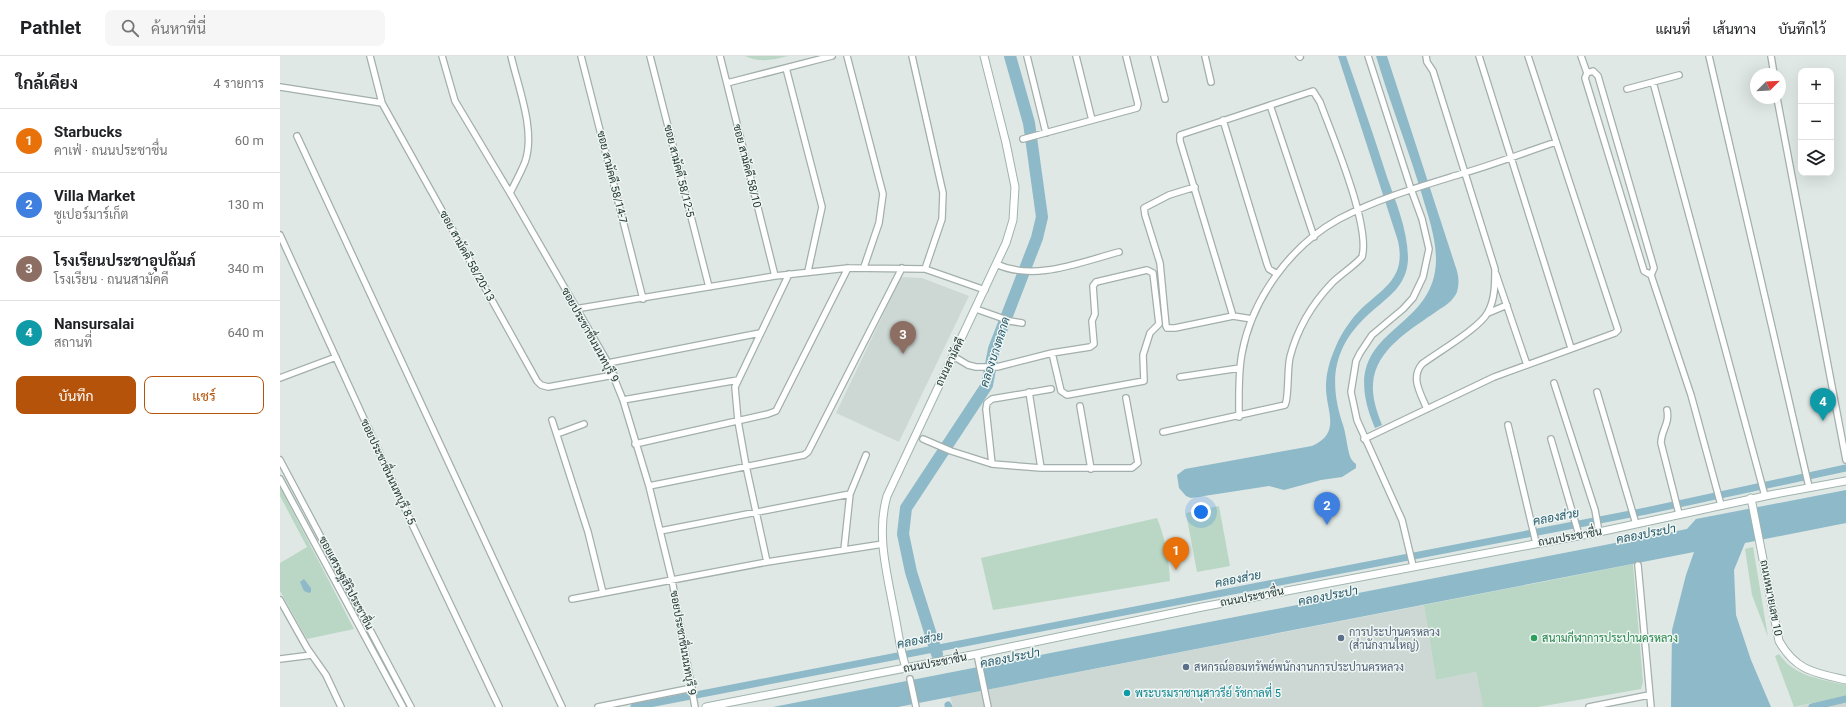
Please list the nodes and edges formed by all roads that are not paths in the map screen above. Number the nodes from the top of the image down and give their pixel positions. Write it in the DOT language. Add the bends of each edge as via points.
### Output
graph roads {
  1 [pos="370,56"];
  2 [pos="442,56"];
  3 [pos="511,56"];
  4 [pos="581,56"];
  5 [pos="650,56"];
  6 [pos="720,56"];
  7 [pos="832,56"];
  8 [pos="847,56"];
  9 [pos="912,56"];
  10 [pos="984,56"];
  11 [pos="1027,56"];
  12 [pos="1076,56"];
  13 [pos="1126,56"];
  14 [pos="1154,56"];
  15 [pos="1205,56"];
  16 [pos="1368,56"];
  17 [pos="1426,56"];
  18 [pos="1479,56"];
  19 [pos="1528,56"];
  20 [pos="1581,56"];
  21 [pos="1709,56"];
  22 [pos="1771,56"];
  23 [pos="786,68"];
  24 [pos="1773,68"];
  25 [pos="1587,73"];
  26 [pos="1679,75"];
  27 [pos="1211,82"];
  28 [pos="1653,82"];
  29 [pos="726,83"];
  30 [pos="280,87"];
  31 [pos="1627,89"];
  32 [pos="1165,99"];
  33 [pos="382,103"];
  34 [pos="1270,104"];
  35 [pos="1778,104"];
  36 [pos="1092,120"];
  37 [pos="1223,120"];
  38 [pos="1046,133"];
  39 [pos="297,136"];
  40 [pos="1023,139"];
  41 [pos="1556,142"];
  42 [pos="1619,152"];
  43 [pos="1609,155"];
  44 [pos="1511,158"];
  45 [pos="1465,173"];
  46 [pos="1195,187"];
  47 [pos="1411,189"];
  48 [pos="510,193"];
  49 [pos="1358,210"];
  50 [pos="1643,230"];
  51 [pos="1632,233"];
  52 [pos="280,235"];
  53 [pos="1314,237"];
  54 [pos="1119,252"];
  55 [pos="996,264"];
  56 [pos="864,267"];
  57 [pos="848,268"];
  58 [pos="902,268"];
  59 [pos="925,269"];
  60 [pos="1495,270"];
  61 [pos="808,272"];
  62 [pos="789,274"];
  63 [pos="1277,274"];
  64 [pos="1651,275"];
  65 [pos="775,276"];
  66 [pos="709,287"];
  67 [pos="985,290"];
  68 [pos="643,299"];
  69 [pos="1507,305"];
  70 [pos="576,309"];
  71 [pos="976,309"];
  72 [pos="1488,313"];
  73 [pos="1233,316"];
  74 [pos="1252,319"];
  75 [pos="1022,323"];
  76 [pos="760,333"];
  77 [pos="1571,348"];
  78 [pos="1052,353"];
  79 [pos="953,356"];
  80 [pos="336,357"];
  81 [pos="608,363"];
  82 [pos="1527,364"];
  83 [pos="1240,368"];
  84 [pos="614,375"];
  85 [pos="1180,377"];
  86 [pos="280,378"];
  87 [pos="738,380"];
  88 [pos="1554,382"];
  89 [pos="1051,389"];
  90 [pos="1029,392"];
  91 [pos="1597,392"];
  92 [pos="1126,398"];
  93 [pos="624,400"];
  94 [pos="1080,406"];
  95 [pos="1427,409"];
  96 [pos="1667,410"];
  97 [pos="1239,416"];
  98 [pos="552,420"];
  99 [pos="738,421"];
  100 [pos="584,424"];
  101 [pos="1508,425"];
  102 [pos="1163,432"];
  103 [pos="557,434"];
  104 [pos="922,439"];
  105 [pos="1364,439"];
  106 [pos="1551,439"];
  107 [pos="635,444"];
  108 [pos="866,455"];
  109 [pos="280,460"];
  110 [pos="1846,460"];
  111 [pos="992,464"];
  112 [pos="746,466"];
  113 [pos="1041,468"];
  114 [pos="1091,469"];
  115 [pos="280,479"];
  116 [pos="1846,481"];
  117 [pos="1808,483"];
  118 [pos="649,486"];
  119 [pos="1764,492"];
  120 [pos="850,494"];
  121 [pos="1721,501"];
  122 [pos="1752,502"];
  123 [pos="755,512"];
  124 [pos="1679,514"];
  125 [pos="1635,521"];
  126 [pos="660,531"];
  127 [pos="1578,532"];
  128 [pos="1599,532"];
  129 [pos="1535,539"];
  130 [pos="882,544"];
  131 [pos="844,550"];
  132 [pos="767,562"];
  133 [pos="1412,563"];
  134 [pos="1638,565"];
  135 [pos="672,580"];
  136 [pos="603,593"];
  137 [pos="572,599"];
  138 [pos="280,600"];
  139 [pos="977,654"];
  140 [pos="312,655"];
  141 [pos="280,659"];
  142 [pos="906,668"];
  143 [pos="910,679"];
  144 [pos="1846,680"];
  145 [pos="692,690"];
  146 [pos="1649,696"];
  147 [pos="694,704"];
  148 [pos="915,706"];
  149 [pos="341,707"];
  150 [pos="404,707"];
  151 [pos="411,707"];
  152 [pos="499,707"];
  153 [pos="562,707"];
  154 [pos="598,707"];
  155 [pos="706,707"];
  156 [pos="988,707"];
  157 [pos="1589,707"];
  158 [pos="1651,707"];
  1 -- 33 [label="street, ซอย สามัคคี 58/20-13"];
  2 -- 48 [label="street, ซอยประชาชื่นนนทบุรี 9" via="455,101"];
  3 -- 48 [label="street" via="528,138 525,161"];
  4 -- 68 [label="street, ซอย สามัคคี 58/14-7"];
  5 -- 66 [label="street, ซอย สามัคคี 58/12-5"];
  6 -- 29 [label="street, ซอย สามัคคี 58/10"];
  7 -- 23 [label="street"];
  8 -- 56 [label="street" via="883,194 879,223"];
  9 -- 59 [label="street" via="943,193 942,220"];
  10 -- 55 [label="main road, ถนนสามัคคี" via="1015,187 1011,229"];
  11 -- 38 [label="street"];
  12 -- 36 [label="street"];
  13 -- 36 [label="street" via="1138,106"];
  14 -- 32 [label="street"];
  15 -- 27 [label="street"];
  16 -- 47 [label="street"];
  17 -- 45 [label="street" via="1433,70"];
  18 -- 44 [label="street"];
  19 -- 41 [label="street"];
  20 -- 25 [label="street"];
  21 -- 117 [label="street"];
  22 -- 24 [label="street"];
  23 -- 29 [label="street"];
  23 -- 61 [label="street" via="822,207"];
  25 -- 42 [label="street" via="1593,72 1598,76"];
  25 -- 43 [label="street" via="1585,78"];
  26 -- 28 [label="street"];
  28 -- 31 [label="street"];
  28 -- 119 [label="street"];
  29 -- 65 [label="street, ซอย สามัคคี 58/10"];
  30 -- 33 [label="street"];
  33 -- 84 [label="street, ซอย สามัคคี 58/20-13" via="541,385 548,387"];
  34 -- 37 [label="street"];
  34 -- 49 [label="street" via="1313,91 1320,102"];
  34 -- 53 [label="street"];
  35 -- 110 [label="street"];
  36 -- 38 [label="street"];
  37 -- 46 [label="street" via="1180,135"];
  37 -- 63 [label="street" via="1267,264"];
  38 -- 40 [label="street"];
  39 -- 153 [label="street"];
  41 -- 44 [label="street"];
  41 -- 77 [label="street" via="1618,326 1615,333"];
  42 -- 43 [label="street"];
  42 -- 50 [label="street"];
  43 -- 51 [label="street"];
  44 -- 45 [label="street"];
  44 -- 77 [label="street"];
  45 -- 47 [label="street"];
  45 -- 60 [label="street"];
  46 -- 73 [label="street"];
  46 -- 73 [label="street" via="1169,195 1144,208 1160,263 1166,326 1175,328"];
  47 -- 49 [label="street"];
  47 -- 105 [label="street" via="1427,236 1429,249 1426,265 1413,298 1372,335 1356,362 1352,380 1352,399"];
  48 -- 70 [label="street, ซอยประชาชื่นนนทบุรี 9"];
  49 -- 53 [label="street"];
  49 -- 97 [label="street" via="1364,245 1362,257 1332,283 1303,324 1290,359 1285,406"];
  50 -- 51 [label="street"];
  50 -- 64 [label="street" via="1654,268"];
  51 -- 64 [label="street" via="1644,271"];
  52 -- 80 [label="street, ซอยประชาชื่นนนทบุรี 8.5"];
  53 -- 63 [label="street" via="1302,246"];
  54 -- 55 [label="street" via="1030,272 1008,269"];
  55 -- 67 [label="main road, ถนนสามัคคี"];
  56 -- 57 [label="street"];
  56 -- 58 [label="street"];
  57 -- 61 [label="street"];
  57 -- 99 [label="street" via="776,411"];
  58 -- 59 [label="street"];
  58 -- 112 [label="street" via="808,452 804,455"];
  59 -- 67 [label="street"];
  60 -- 69 [label="street"];
  60 -- 72 [label="street" via="1494,291"];
  61 -- 62 [label="street"];
  62 -- 65 [label="street"];
  62 -- 76 [label="street"];
  63 -- 74 [label="street"];
  64 -- 121 [label="street" via="1691,395"];
  65 -- 66 [label="street"];
  66 -- 68 [label="street"];
  67 -- 71 [label="main road, ถนนสามัคคี"];
  68 -- 70 [label="street"];
  69 -- 72 [label="street"];
  69 -- 82 [label="street"];
  70 -- 81 [label="street, ซอยประชาชื่นนนทบุรี 9"];
  71 -- 75 [label="street" via="1010,322"];
  71 -- 79 [label="main road, ถนนสามัคคี"];
  72 -- 95 [label="street" via="1418,369 1416,383"];
  73 -- 74 [label="street"];
  74 -- 83 [label="street" via="1242,351"];
  76 -- 81 [label="street"];
  76 -- 87 [label="street"];
  77 -- 82 [label="street"];
  78 -- 78 [label="street" via="1061,390 1067,395 1144,381 1143,355 1150,333 1159,324 1153,273 1147,270 1096,282 1093,286 1094,344 1090,347"];
  78 -- 79 [label="street" via="997,367 968,365"];
  79 -- 130 [label="main road, ถนนสามัคคี" via="887,496 882,517"];
  80 -- 86 [label="street"];
  80 -- 152 [label="street, ซอยประชาชื่นนนทบุรี 8.5"];
  81 -- 84 [label="street, ซอยประชาชื่นนนทบุรี 9"];
  82 -- 95 [label="street"];
  83 -- 85 [label="street"];
  83 -- 97 [label="street"];
  84 -- 93 [label="street, ซอยประชาชื่นนนทบุรี 9"];
  87 -- 93 [label="street"];
  87 -- 99 [label="street" via="735,387"];
  88 -- 128 [label="street" via="1595,510"];
  89 -- 90 [label="street"];
  90 -- 111 [label="street" via="992,399 987,403"];
  90 -- 113 [label="street"];
  91 -- 125 [label="street"];
  92 -- 114 [label="street" via="1138,463 1132,468"];
  93 -- 107 [label="street, ซอยประชาชื่นนนทบุรี 9"];
  94 -- 114 [label="street"];
  95 -- 105 [label="street"];
  96 -- 124 [label="street" via="1669,419 1661,443"];
  97 -- 102 [label="street"];
  98 -- 103 [label="street"];
  99 -- 107 [label="street"];
  99 -- 112 [label="street"];
  100 -- 103 [label="street"];
  101 -- 129 [label="street"];
  103 -- 136 [label="street" via="588,532"];
  104 -- 111 [label="street"];
  105 -- 133 [label="street" via="1402,520"];
  106 -- 127 [label="street"];
  107 -- 118 [label="street, ซอยประชาชื่นนนทบุรี 9"];
  108 -- 120 [label="street"];
  109 -- 151 [label="street, ซอยเศรษฐสิริประชาชื่น"];
  111 -- 113 [label="street"];
  112 -- 118 [label="street"];
  112 -- 123 [label="street"];
  113 -- 114 [label="street"];
  115 -- 150 [label="street, ซอยเศรษฐสิริประชาชื่น"];
  116 -- 117 [label="main road, ถนนประชาชื่น"];
  117 -- 119 [label="main road, ถนนประชาชื่น"];
  118 -- 126 [label="street, ซอยประชาชื่นนนทบุรี 9"];
  119 -- 122 [label="main road, ถนนประชาชื่น"];
  120 -- 123 [label="street"];
  120 -- 131 [label="street"];
  121 -- 122 [label="main road, ถนนประชาชื่น"];
  121 -- 124 [label="main road, ถนนประชาชื่น"];
  122 -- 144 [label="main road, ถนนหมายเลข 10" via="1779,641 1793,661 1808,671"];
  123 -- 126 [label="street"];
  123 -- 132 [label="street"];
  124 -- 125 [label="main road, ถนนประชาชื่น"];
  125 -- 128 [label="main road, ถนนประชาชื่น"];
  126 -- 135 [label="street, ซอยประชาชื่นนนทบุรี 9"];
  127 -- 128 [label="main road, ถนนประชาชื่น"];
  127 -- 129 [label="main road, ถนนประชาชื่น"];
  129 -- 133 [label="main road, ถนนประชาชื่น"];
  130 -- 131 [label="street"];
  130 -- 142 [label="main road, ถนนสามัคคี"];
  131 -- 132 [label="street"];
  132 -- 135 [label="street"];
  133 -- 139 [label="main road, ถนนประชาชื่น"];
  134 -- 146 [label="street"];
  135 -- 136 [label="street"];
  135 -- 145 [label="street, ซอยประชาชื่นนนทบุรี 9"];
  136 -- 137 [label="street"];
  138 -- 140 [label="street"];
  139 -- 142 [label="main road, ถนนประชาชื่น"];
  139 -- 156 [label="street"];
  140 -- 141 [label="street"];
  140 -- 149 [label="street" via="326,675"];
  142 -- 155 [label="main road, ถนนประชาชื่น"];
  143 -- 148 [label="street"];
  145 -- 147 [label="street, ซอยประชาชื่นนนทบุรี 9"];
  145 -- 154 [label="street"];
  146 -- 157 [label="street"];
  146 -- 158 [label="street"];
}
